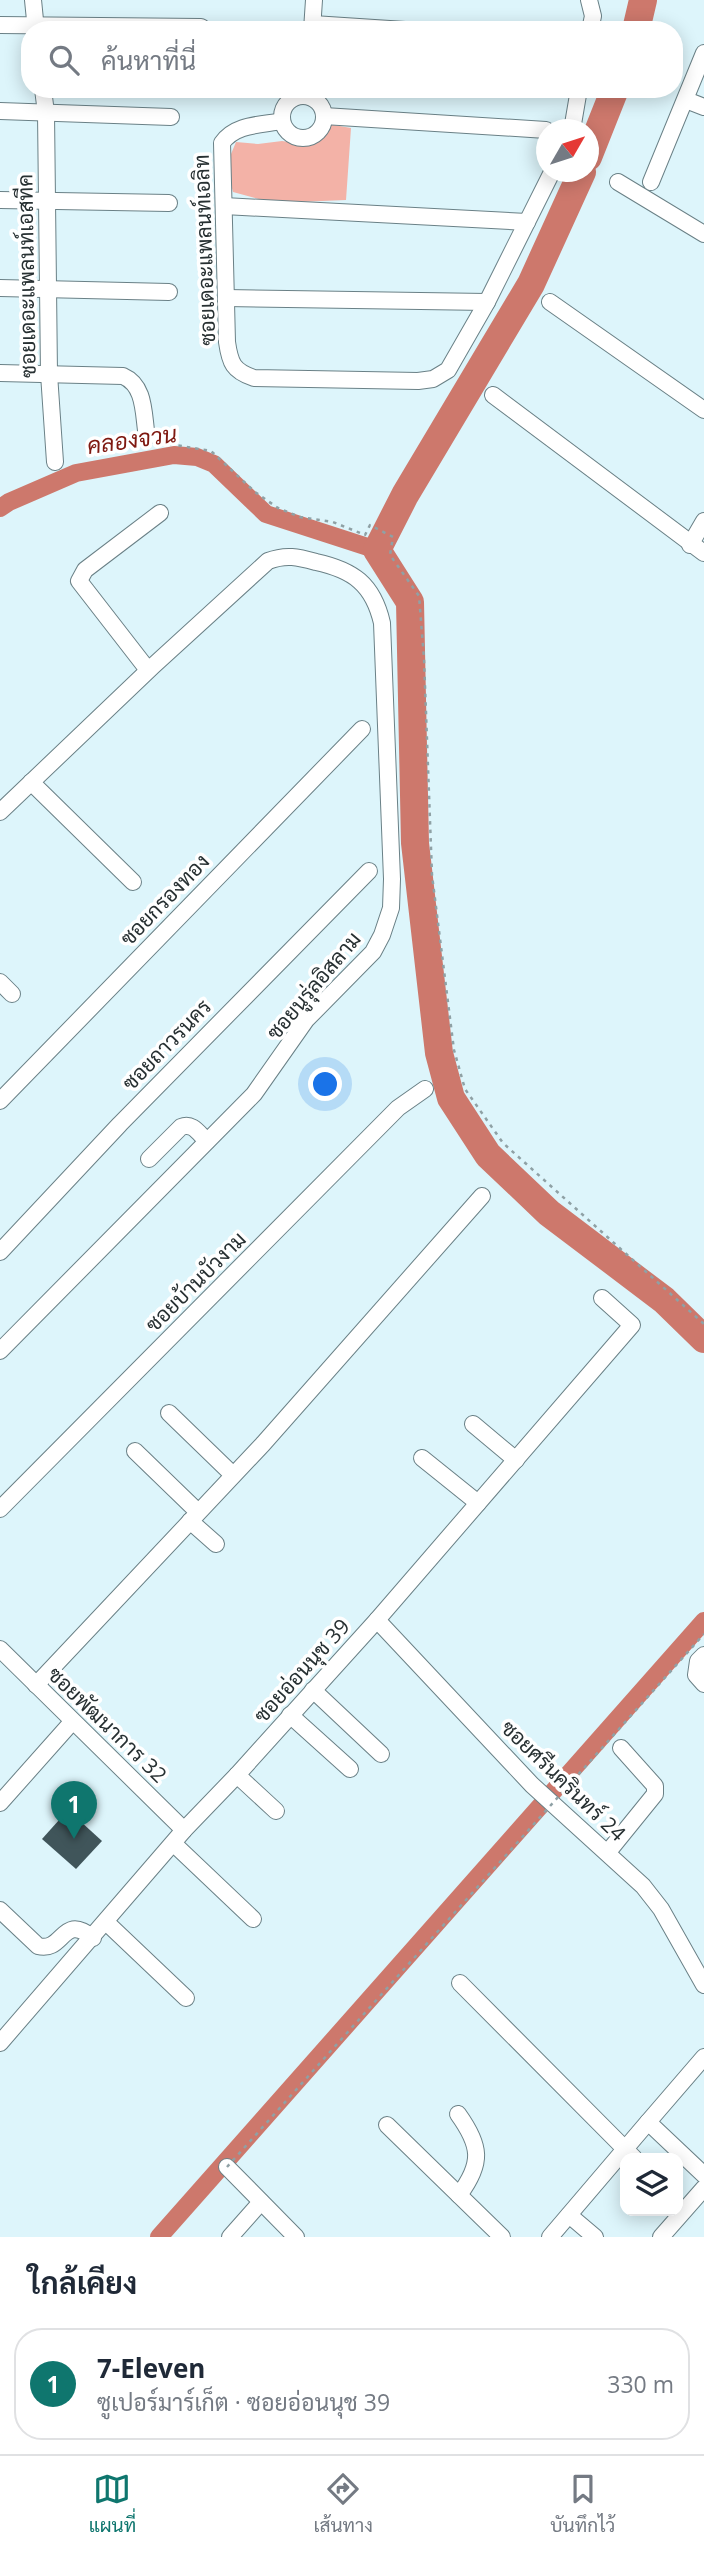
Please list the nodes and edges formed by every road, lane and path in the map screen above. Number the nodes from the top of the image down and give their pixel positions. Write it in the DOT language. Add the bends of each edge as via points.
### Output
graph roads {
  1 [pos="33,0"];
  2 [pos="314,0"];
  3 [pos="589,0"];
  4 [pos="35,21"];
  5 [pos="313,21"];
  6 [pos="592,21"];
  7 [pos="0,25"];
  8 [pos="21,27"];
  9 [pos="704,53"];
  10 [pos="44,98"];
  11 [pos="296,98"];
  12 [pos="313,98"];
  13 [pos="577,98"];
  14 [pos="686,100"];
  15 [pos="704,107"];
  16 [pos="0,111"];
  17 [pos="46,113"];
  18 [pos="324,116"];
  19 [pos="171,117"];
  20 [pos="574,119"];
  21 [pos="282,121"];
  22 [pos="536,130"];
  23 [pos="547,182"];
  24 [pos="618,182"];
  25 [pos="652,182"];
  26 [pos="0,200"];
  27 [pos="46,202"];
  28 [pos="169,203"];
  29 [pos="224,206"];
  30 [pos="527,222"];
  31 [pos="704,233"];
  32 [pos="0,288"];
  33 [pos="48,289"];
  34 [pos="169,292"];
  35 [pos="226,298"];
  36 [pos="487,302"];
  37 [pos="550,302"];
  38 [pos="0,373"];
  39 [pos="49,374"];
  40 [pos="493,395"];
  41 [pos="704,410"];
  42 [pos="147,437"];
  43 [pos="170,444"];
  44 [pos="55,462"];
  45 [pos="160,513"];
  46 [pos="704,522"];
  47 [pos="697,549"];
  48 [pos="148,670"];
  49 [pos="362,729"];
  50 [pos="31,782"];
  51 [pos="1,808"];
  52 [pos="369,871"];
  53 [pos="133,882"];
  54 [pos="0,982"];
  55 [pos="12,994"];
  56 [pos="425,1089"];
  57 [pos="0,1101"];
  58 [pos="207,1141"];
  59 [pos="149,1159"];
  60 [pos="482,1196"];
  61 [pos="0,1252"];
  62 [pos="602,1298"];
  63 [pos="704,1324"];
  64 [pos="0,1351"];
  65 [pos="169,1413"];
  66 [pos="474,1424"];
  67 [pos="135,1451"];
  68 [pos="422,1458"];
  69 [pos="516,1460"];
  70 [pos="233,1475"];
  71 [pos="478,1503"];
  72 [pos="0,1509"];
  73 [pos="194,1516"];
  74 [pos="216,1544"];
  75 [pos="377,1620"];
  76 [pos="704,1634"];
  77 [pos="0,1651"];
  78 [pos="704,1655"];
  79 [pos="704,1684"];
  80 [pos="36,1685"];
  81 [pos="313,1690"];
  82 [pos="290,1715"];
  83 [pos="72,1722"];
  84 [pos="621,1748"];
  85 [pos="381,1754"];
  86 [pos="350,1769"];
  87 [pos="237,1775"];
  88 [pos="550,1802"];
  89 [pos="0,1803"];
  90 [pos="276,1811"];
  91 [pos="184,1830"];
  92 [pos="174,1844"];
  93 [pos="608,1852"];
  94 [pos="0,1910"];
  95 [pos="253,1919"];
  96 [pos="106,1922"];
  97 [pos="93,1938"];
  98 [pos="460,1983"];
  99 [pos="704,1984"];
  100 [pos="186,1998"];
  101 [pos="0,2043"];
  102 [pos="704,2057"];
  103 [pos="458,2114"];
  104 [pos="649,2122"];
  105 [pos="387,2125"];
  106 [pos="629,2153"];
  107 [pos="631,2153"];
  108 [pos="620,2164"];
  109 [pos="227,2167"];
  110 [pos="704,2175"];
  111 [pos="704,2188"];
  112 [pos="459,2195"];
  113 [pos="261,2202"];
  114 [pos="683,2203"];
  115 [pos="569,2215"];
  116 [pos="674,2216"];
  117 [pos="230,2237"];
  118 [pos="296,2237"];
  119 [pos="502,2237"];
  120 [pos="550,2237"];
  121 [pos="595,2237"];
  122 [pos="661,2237"];
  1 -- 4 [label="street"];
  2 -- 5 [label="street"];
  3 -- 6 [label="street"];
  7 -- 8 [label="street"];
  9 -- 14 [label="street"];
  10 -- 17 [label="street, ซอยเดอะแพลนท์เอสทีค"];
  11 -- 21 [label="street" via="288,102"];
  12 -- 18 [label="street"];
  13 -- 20 [label="street"];
  14 -- 15 [label="street"];
  14 -- 25 [label="street"];
  16 -- 17 [label="street"];
  17 -- 19 [label="street"];
  17 -- 27 [label="street, ซอยเดอะแพลนท์เอสทีค"];
  18 -- 21 [label="street" via="320,130 302,139 289,133"];
  18 -- 22 [label="street"];
  21 -- 29 [label="street, ซอยเดอะแพลนท์เอลิท" via="236,130 222,143"];
  23 -- 30 [label="street"];
  24 -- 31 [label="street"];
  26 -- 27 [label="street"];
  27 -- 28 [label="street"];
  27 -- 33 [label="street, ซอยเดอะแพลนท์เอสทีค"];
  29 -- 30 [label="street"];
  29 -- 35 [label="street, ซอยเดอะแพลนท์เอลิท"];
  30 -- 36 [label="street"];
  32 -- 33 [label="street"];
  33 -- 34 [label="street"];
  33 -- 39 [label="street, ซอยเดอะแพลนท์เอสทีค"];
  35 -- 36 [label="street"];
  35 -- 36 [label="street, ซอยเดอะแพลนท์เอลิท" via="230,363 243,374 254,378 418,381 448,370"];
  37 -- 41 [label="street"];
  38 -- 39 [label="street"];
  39 -- 42 [label="street" via="133,380 139,388"];
  39 -- 44 [label="street, ซอยเดอะแพลนท์เอสทีค"];
  40 -- 47 [label="street"];
  43 -- 63 [label="path" via="211,451 278,508 365,535 370,525 393,537 390,555 419,596 432,875 454,1050 465,1089 503,1143"];
  45 -- 48 [label="street" via="85,570 79,580"];
  46 -- 47 [label="street"];
  48 -- 50 [label="street"];
  48 -- 58 [label="street, ซอยนูรุ่ลอิสลาม" via="268,561 282,556 341,567 363,583 378,605 391,908 383,935 373,952 306,1020 254,1094"];
  49 -- 57 [label="street, ซอยกรองทอง"];
  50 -- 51 [label="street"];
  50 -- 53 [label="street"];
  52 -- 61 [label="street, ซอยถาวรนคร"];
  54 -- 55 [label="street"];
  56 -- 72 [label="street, ซอยบ้านบัวงาม" via="389,1118"];
  58 -- 59 [label="street" via="187,1125"];
  58 -- 64 [label="street, ซอยนูรุ่ลอิสลาม"];
  60 -- 70 [label="street"];
  62 -- 69 [label="street, ซอยอ่อนนุช 39" via="632,1325"];
  65 -- 70 [label="street"];
  66 -- 69 [label="street"];
  67 -- 73 [label="street"];
  68 -- 71 [label="street"];
  69 -- 71 [label="street, ซอยอ่อนนุช 39"];
  70 -- 73 [label="street"];
  71 -- 75 [label="street, ซอยอ่อนนุช 39"];
  73 -- 74 [label="street"];
  73 -- 80 [label="street"];
  75 -- 81 [label="street, ซอยอ่อนนุช 39"];
  75 -- 88 [label="street, ซอยศรีนครินทร์ 24"];
  76 -- 88 [label="path, bridge"];
  77 -- 80 [label="street, ซอยพัฒนาการ 32"];
  78 -- 79 [label="street" via="696,1675"];
  80 -- 83 [label="street, ซอยพัฒนาการ 32"];
  81 -- 82 [label="street, ซอยอ่อนนุช 39"];
  81 -- 85 [label="street"];
  82 -- 86 [label="street"];
  82 -- 87 [label="street, ซอยอ่อนนุช 39"];
  83 -- 89 [label="street"];
  83 -- 91 [label="street, ซอยพัฒนาการ 32"];
  84 -- 93 [label="street" via="655,1786 655,1794"];
  87 -- 90 [label="street"];
  87 -- 91 [label="street, ซอยอ่อนนุช 39"];
  88 -- 93 [label="street, ซอยศรีนครินทร์ 24"];
  88 -- 109 [label="path, bridge"];
  91 -- 92 [label="street, ซอยอ่อนนุช 39"];
  92 -- 95 [label="street"];
  92 -- 96 [label="street, ซอยอ่อนนุช 39"];
  93 -- 99 [label="street, ซอยศรีนครินทร์ 24" via="661,1909"];
  94 -- 97 [label="street" via="38,1946 51,1946 76,1928"];
  96 -- 97 [label="street, ซอยอ่อนนุช 39"];
  96 -- 100 [label="street"];
  97 -- 101 [label="street, ซอยอ่อนนุช 39"];
  98 -- 106 [label="street"];
  102 -- 104 [label="street"];
  103 -- 112 [label="street" via="472,2134 476,2153 473,2178"];
  104 -- 107 [label="street"];
  104 -- 110 [label="street"];
  105 -- 112 [label="street"];
  108 -- 115 [label="street"];
  109 -- 113 [label="street"];
  111 -- 114 [label="street"];
  112 -- 119 [label="street"];
  113 -- 117 [label="street"];
  113 -- 118 [label="street"];
  115 -- 120 [label="street"];
  115 -- 121 [label="street"];
  116 -- 122 [label="street"];
}
